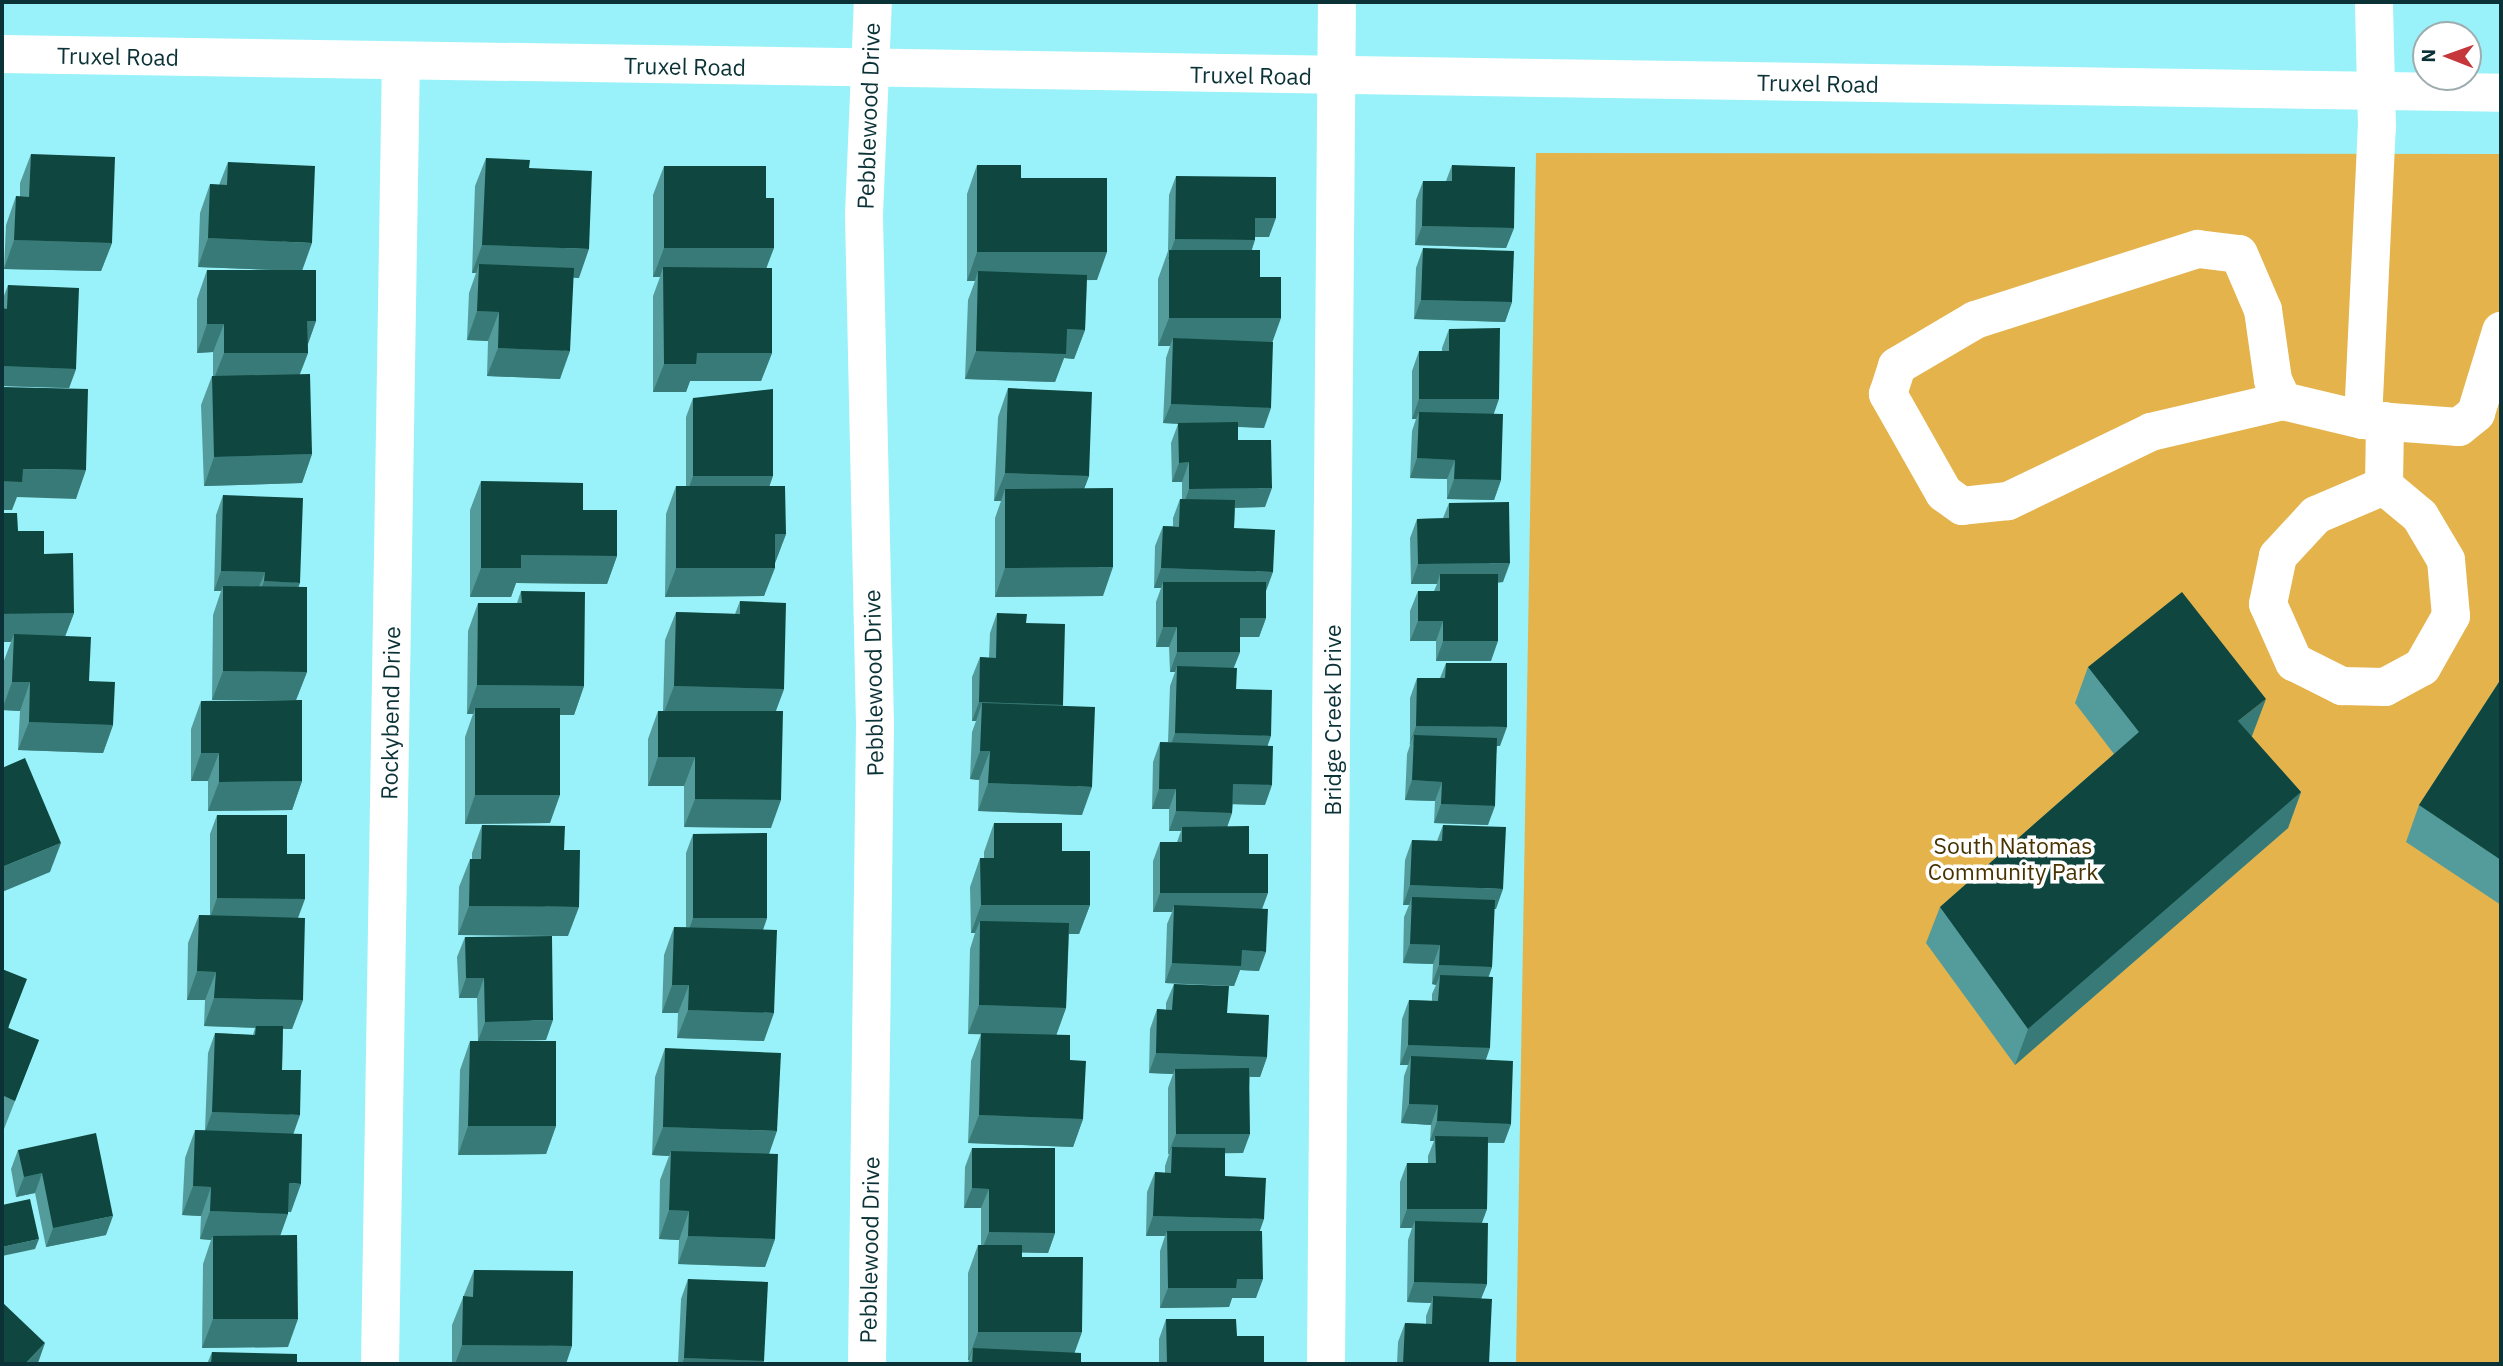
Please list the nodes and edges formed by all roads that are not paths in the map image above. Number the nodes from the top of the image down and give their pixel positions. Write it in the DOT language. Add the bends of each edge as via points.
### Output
graph roads {
  1 [pos="873,2"];
  2 [pos="1337,2"];
  3 [pos="2374,2"];
  4 [pos="2,54"];
  5 [pos="401,61"];
  6 [pos="872,69"];
  7 [pos="1337,76"];
  8 [pos="2374,91"];
  9 [pos="2501,93"];
  10 [pos="2501,331"];
  11 [pos="2283,401"];
  12 [pos="2374,420"];
  13 [pos="2489,420"];
  14 [pos="2384,486"];
  15 [pos="380,1364"];
  16 [pos="867,1364"];
  17 [pos="1326,1364"];
  1 -- 6 [label="street, Pebblewood Drive"];
  2 -- 7 [label="street, Bridge Creek Drive"];
  3 -- 8 [label="street"];
  4 -- 5 [label="street, Truxel Road"];
  5 -- 6 [label="street, Truxel Road"];
  5 -- 15 [label="street, Rockybend Drive"];
  6 -- 7 [label="street, Truxel Road"];
  6 -- 16 [label="street, Pebblewood Drive" via="864,214 875,724"];
  7 -- 8 [label="street, Truxel Road"];
  7 -- 17 [label="street, Bridge Creek Drive"];
  8 -- 9 [label="street, Truxel Road"];
  8 -- 12 [label="street"];
  10 -- 13 [label="street"];
  11 -- 11 [label="street" via="2273,380 2263,310 2239,254 2198,249 1975,320 1897,366 1888,394 1944,493 1962,506 2008,501 2151,432"];
  11 -- 12 [label="street"];
  12 -- 13 [label="street" via="2459,427"];
  12 -- 14 [label="street"];
  14 -- 14 [label="street" via="2420,516 2446,560 2451,617 2423,667 2385,687 2342,687 2294,662 2268,604 2278,556 2316,515"];
}
